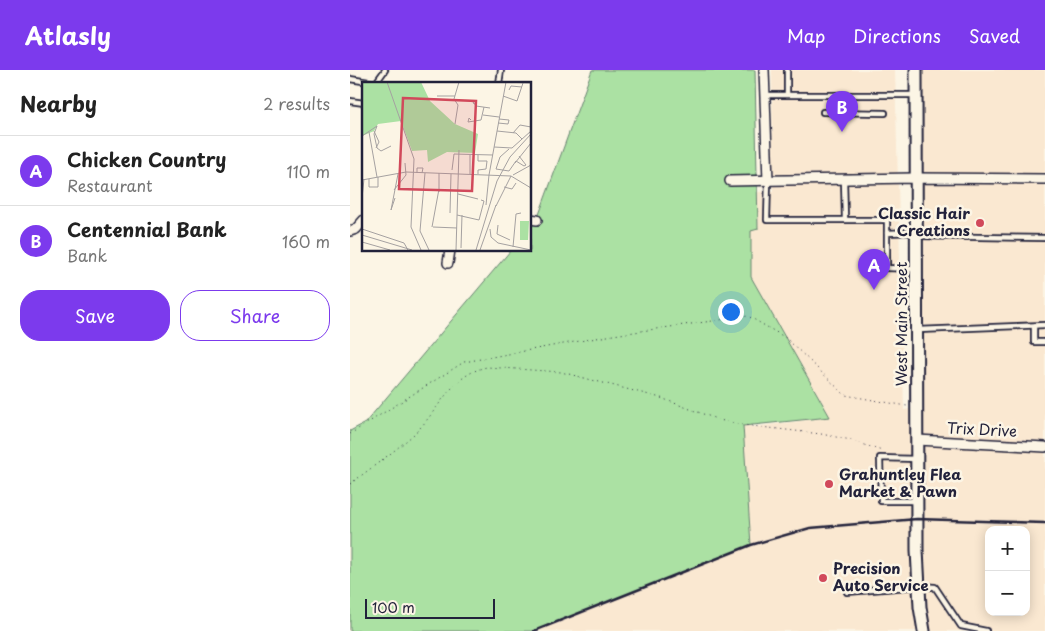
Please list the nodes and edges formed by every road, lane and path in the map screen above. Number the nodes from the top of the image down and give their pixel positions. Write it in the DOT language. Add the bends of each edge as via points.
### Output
graph roads {
  1 [pos="385,70"];
  2 [pos="764,70"];
  3 [pos="787,70"];
  4 [pos="916,70"];
  5 [pos="350,79"];
  6 [pos="369,82"];
  7 [pos="376,82"];
  8 [pos="787,94"];
  9 [pos="765,95"];
  10 [pos="916,95"];
  11 [pos="823,112"];
  12 [pos="885,113"];
  13 [pos="916,178"];
  14 [pos="844,179"];
  15 [pos="1045,179"];
  16 [pos="730,181"];
  17 [pos="768,181"];
  18 [pos="844,219"];
  19 [pos="362,222"];
  20 [pos="350,231"];
  21 [pos="887,233"];
  22 [pos="916,234"];
  23 [pos="1045,238"];
  24 [pos="450,251"];
  25 [pos="448,263"];
  26 [pos="916,269"];
  27 [pos="1045,325"];
  28 [pos="1034,326"];
  29 [pos="917,330"];
  30 [pos="1045,342"];
  31 [pos="917,408"];
  32 [pos="350,434"];
  33 [pos="918,440"];
  34 [pos="1045,447"];
  35 [pos="889,454"];
  36 [pos="917,459"];
  37 [pos="350,484"];
  38 [pos="917,501"];
  39 [pos="918,586"];
  40 [pos="847,592"];
  41 [pos="924,631"];
  42 [pos="986,631"];
  1 -- 7 [label="lane"];
  2 -- 9 [label="street"];
  3 -- 8 [label="lane"];
  4 -- 10 [label="main road, West Main Street"];
  5 -- 6 [label="lane"];
  8 -- 9 [label="lane"];
  8 -- 10 [label="lane"];
  9 -- 17 [label="street"];
  10 -- 13 [label="main road, West Main Street"];
  11 -- 12 [label="lane"];
  13 -- 14 [label="street"];
  13 -- 15 [label="street"];
  13 -- 22 [label="main road, West Main Street"];
  14 -- 17 [label="street"];
  14 -- 18 [label="lane"];
  16 -- 17 [label="street"];
  17 -- 18 [label="lane" via="767,220"];
  18 -- 21 [label="lane" via="887,220"];
  19 -- 20 [label="street"];
  21 -- 22 [label="lane"];
  21 -- 26 [label="lane" via="887,268"];
  22 -- 23 [label="lane"];
  22 -- 26 [label="main road, West Main Street"];
  24 -- 25 [label="street"];
  26 -- 29 [label="main road, West Main Street"];
  27 -- 28 [label="lane"];
  28 -- 29 [label="lane"];
  28 -- 30 [label="lane" via="1034,342"];
  29 -- 31 [label="main road, West Main Street"];
  31 -- 32 [label="path" via="845,394 786,338 748,316 613,335 464,362"];
  31 -- 33 [label="main road, West Main Street"];
  33 -- 34 [label="street, Trix Drive"];
  33 -- 36 [label="main road, West Main Street"];
  35 -- 37 [label="path" via="836,437 719,420 660,398 561,372 487,367 477,369 452,387 425,424"];
  36 -- 38 [label="main road, West Main Street"];
  36 -- 38 [label="lane" via="880,458 881,501"];
  38 -- 39 [label="main road, West Main Street"];
  39 -- 40 [label="lane"];
  39 -- 41 [label="main road, West Main Street"];
  39 -- 42 [label="lane" via="935,587 961,626"];
}
